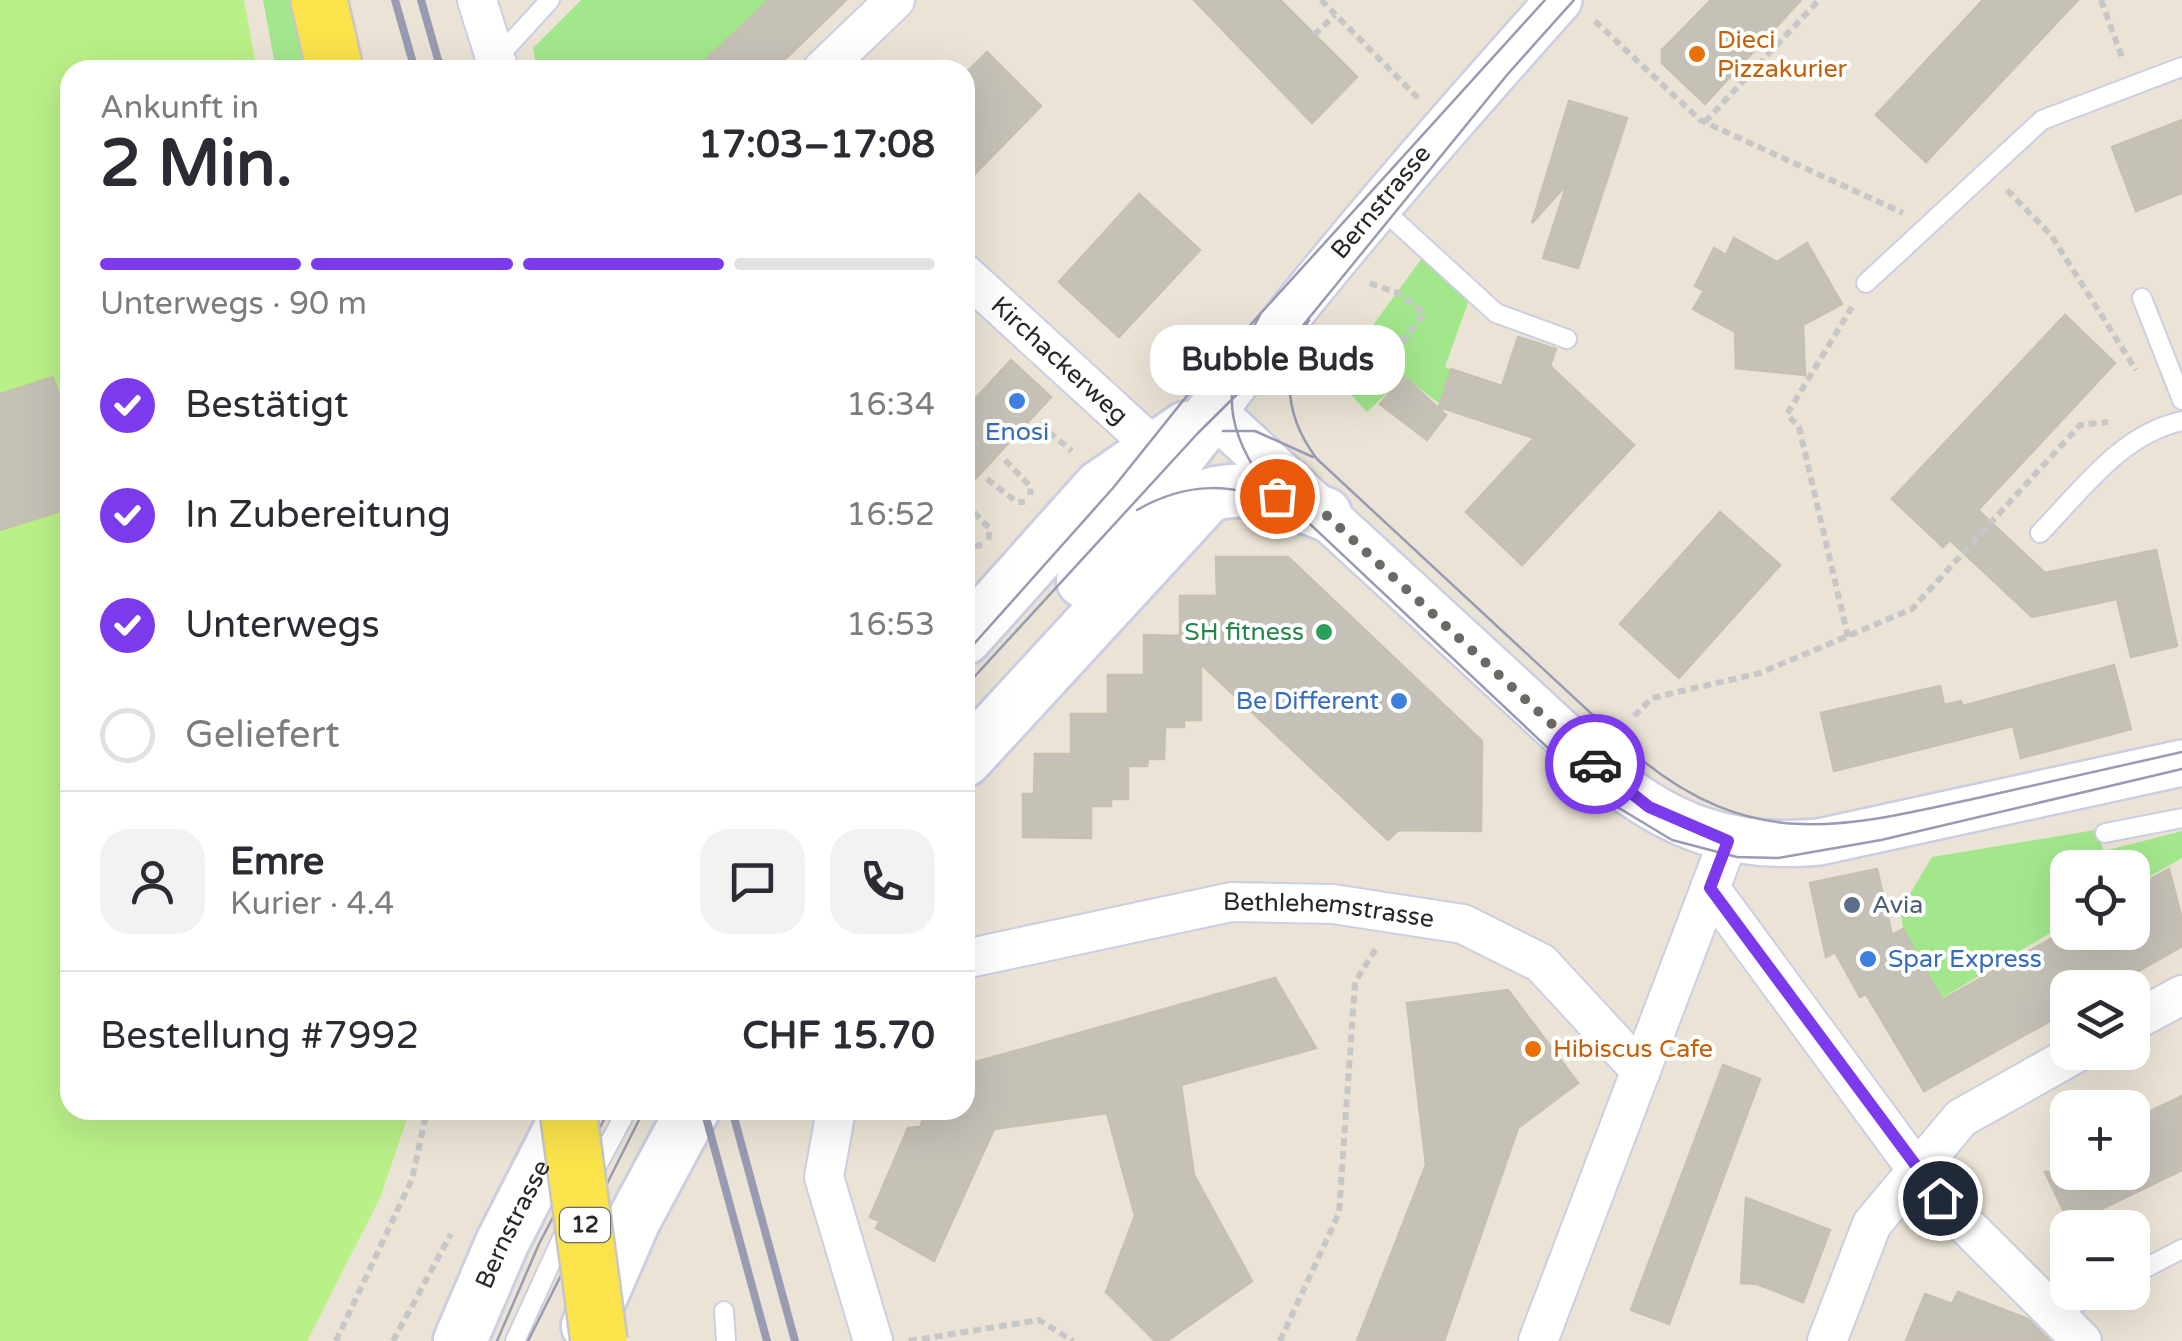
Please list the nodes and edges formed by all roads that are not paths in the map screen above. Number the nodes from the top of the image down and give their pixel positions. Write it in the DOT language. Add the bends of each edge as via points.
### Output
graph roads {
  1 [pos="318,0"];
  2 [pos="477,0"];
  3 [pos="550,0"];
  4 [pos="895,0"];
  5 [pos="1575,9"];
  6 [pos="333,60"];
  7 [pos="495,60"];
  8 [pos="501,60"];
  9 [pos="832,60"];
  10 [pos="2182,67"];
  11 [pos="1378,205"];
  12 [pos="975,283"];
  13 [pos="1866,283"];
  14 [pos="2142,298"];
  15 [pos="1567,338"];
  16 [pos="2182,400"];
  17 [pos="1213,412"];
  18 [pos="2172,423"];
  19 [pos="1154,448"];
  20 [pos="1325,514"];
  21 [pos="2040,533"];
  22 [pos="975,627"];
  23 [pos="975,737"];
  24 [pos="975,738"];
  25 [pos="2182,763"];
  26 [pos="2182,818"];
  27 [pos="2104,833"];
  28 [pos="1728,841"];
  29 [pos="1710,888"];
  30 [pos="975,957"];
  31 [pos="2182,994"];
  32 [pos="2150,1012"];
  33 [pos="2050,1068"];
  34 [pos="1641,1071"];
  35 [pos="564,1120"];
  36 [pos="570,1120"];
  37 [pos="622,1120"];
  38 [pos="667,1120"];
  39 [pos="688,1120"];
  40 [pos="834,1120"];
  41 [pos="1917,1170"];
  42 [pos="2182,1250"];
  43 [pos="2150,1266"];
  44 [pos="2063,1310"];
  45 [pos="724,1311"];
  46 [pos="2055,1314"];
  47 [pos="460,1341"];
  48 [pos="515,1341"];
  49 [pos="566,1341"];
  50 [pos="582,1341"];
  51 [pos="599,1341"];
  52 [pos="726,1341"];
  53 [pos="874,1341"];
  54 [pos="1538,1341"];
  55 [pos="1827,1341"];
  56 [pos="2082,1341"];
  1 -- 6 [label="main road"];
  2 -- 7 [label="street"];
  3 -- 8 [label="lane"];
  4 -- 9 [label="street"];
  5 -- 11 [label="street, Bernstrasse"];
  10 -- 13 [label="lane" via="2042,120"];
  11 -- 15 [label="lane" via="1496,313"];
  11 -- 17 [label="street, Bernstrasse"];
  12 -- 19 [label="street, Kirchackerweg"];
  14 -- 16 [label="lane"];
  17 -- 19 [label="main road, Bernstrasse"];
  17 -- 20 [label="street"];
  17 -- 23 [label="main road, Bernstrasse"];
  18 -- 21 [label="lane" via="2122,450"];
  19 -- 22 [label="main road, Bernstrasse" via="1100,487"];
  20 -- 24 [label="main road, Bernstrasse" via="1262,491 1209,495"];
  20 -- 28 [label="street" via="1622,788 1681,824"];
  25 -- 28 [label="street" via="1894,829 1790,844"];
  26 -- 27 [label="lane"];
  28 -- 29 [label="street"];
  29 -- 34 [label="street"];
  29 -- 41 [label="street"];
  30 -- 34 [label="street, Bethlehemstrasse" via="1231,902 1334,904 1463,924 1541,963"];
  31 -- 32 [label="street"];
  33 -- 41 [label="street" via="1961,1118"];
  34 -- 54 [label="street"];
  35 -- 47 [label="main road, Bernstrasse"];
  36 -- 51 [label="main road, 12, bridge"];
  37 -- 48 [label="lane, bridge"];
  38 -- 49 [label="main road" via="621,1206"];
  39 -- 50 [label="main road" via="634,1220"];
  40 -- 53 [label="street" via="824,1177"];
  41 -- 46 [label="street"];
  41 -- 55 [label="street" via="1872,1224"];
  42 -- 43 [label="lane"];
  44 -- 46 [label="lane"];
  45 -- 52 [label="lane"];
  46 -- 56 [label="street"];
}
